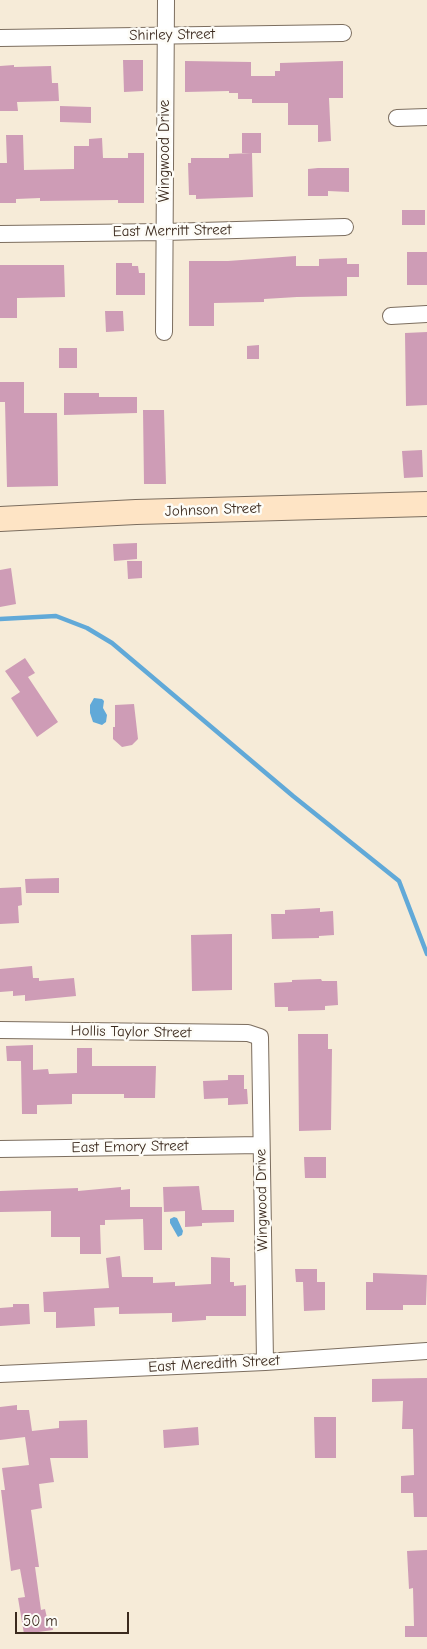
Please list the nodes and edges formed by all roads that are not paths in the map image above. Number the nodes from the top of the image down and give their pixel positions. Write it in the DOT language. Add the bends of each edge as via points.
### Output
graph roads {
  1 [pos="166,0"];
  2 [pos="343,33"];
  3 [pos="166,35"];
  4 [pos="0,38"];
  5 [pos="427,117"];
  6 [pos="397,118"];
  7 [pos="345,226"];
  8 [pos="164,232"];
  9 [pos="0,234"];
  10 [pos="427,314"];
  11 [pos="391,316"];
  12 [pos="164,332"];
  13 [pos="427,504"];
  14 [pos="0,519"];
  15 [pos="0,1030"];
  16 [pos="260,1037"];
  17 [pos="261,1145"];
  18 [pos="0,1149"];
  19 [pos="427,1351"];
  20 [pos="265,1362"];
  21 [pos="0,1374"];
  1 -- 3 [label="street, Wingwood Drive"];
  2 -- 3 [label="street, Shirley Street"];
  3 -- 4 [label="street, Shirley Street"];
  3 -- 8 [label="street, Wingwood Drive"];
  5 -- 6 [label="street"];
  7 -- 8 [label="street, East Merritt Street"];
  8 -- 9 [label="street, East Merritt Street"];
  8 -- 12 [label="street, Wingwood Drive"];
  10 -- 11 [label="street"];
  13 -- 14 [label="street, Johnson Street" via="128,512"];
  15 -- 16 [label="street, Hollis Taylor Street" via="248,1033"];
  16 -- 17 [label="street, Wingwood Drive"];
  17 -- 18 [label="street, East Emory Street"];
  17 -- 20 [label="street, Wingwood Drive"];
  19 -- 20 [label="street, East Meredith Street"];
  20 -- 21 [label="street, East Meredith Street"];
}
